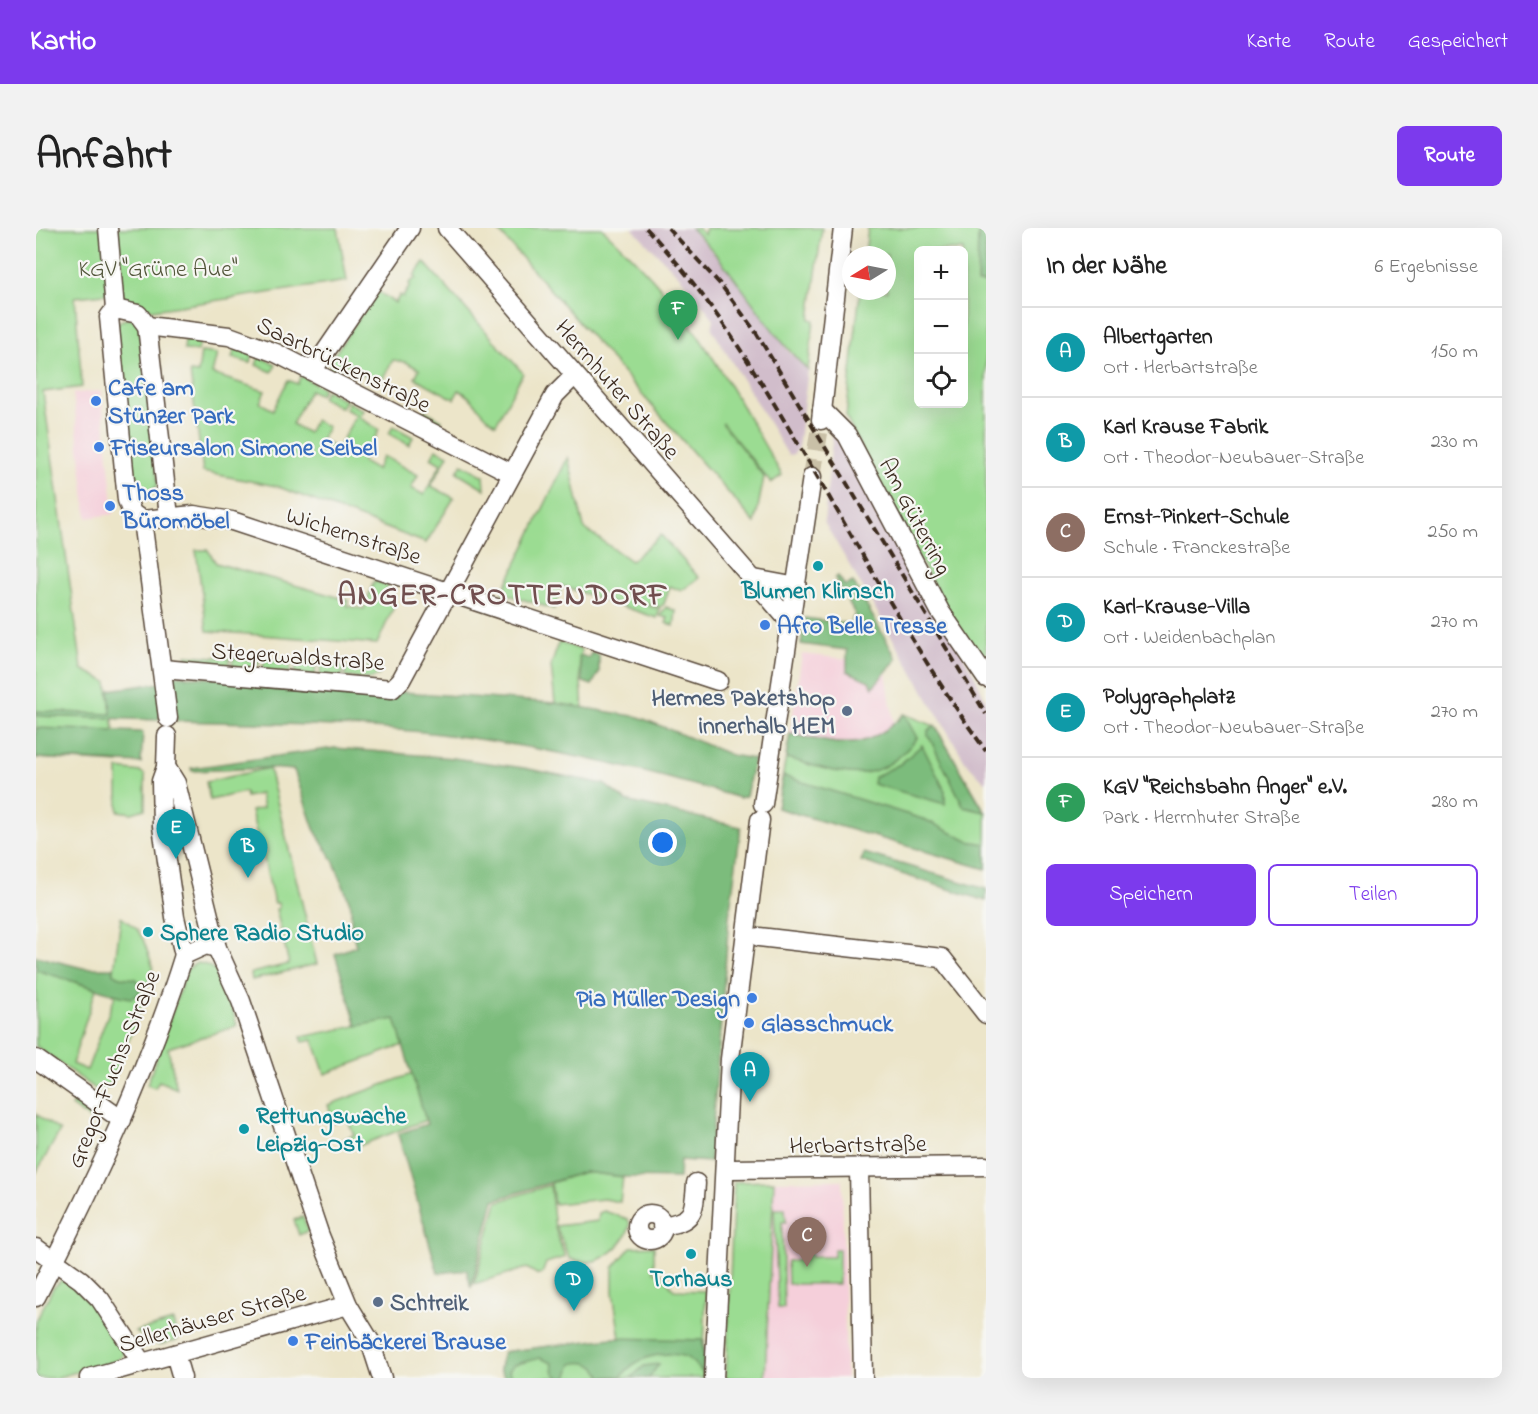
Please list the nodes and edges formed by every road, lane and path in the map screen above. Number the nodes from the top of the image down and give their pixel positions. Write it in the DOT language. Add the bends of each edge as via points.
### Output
graph roads {
  1 [pos="108,228"];
  2 [pos="410,228"];
  3 [pos="447,228"];
  4 [pos="842,235"];
  5 [pos="115,309"];
  6 [pos="147,326"];
  7 [pos="313,370"];
  8 [pos="574,376"];
  9 [pos="512,473"];
  10 [pos="812,477"];
  11 [pos="169,516"];
  12 [pos="142,520"];
  13 [pos="754,579"];
  14 [pos="798,580"];
  15 [pos="450,592"];
  16 [pos="791,623"];
  17 [pos="163,669"];
  18 [pos="986,678"];
  19 [pos="718,681"];
  20 [pos="168,718"];
  21 [pos="167,736"];
  22 [pos="166,767"];
  23 [pos="759,937"];
  24 [pos="217,948"];
  25 [pos="184,955"];
  26 [pos="986,1014"];
  27 [pos="36,1059"];
  28 [pos="122,1120"];
  29 [pos="986,1166"];
  30 [pos="731,1169"];
  31 [pos="859,1169"];
  32 [pos="696,1183"];
  33 [pos="662,1226"];
  34 [pos="36,1248"];
  35 [pos="54,1262"];
  36 [pos="36,1297"];
  37 [pos="348,1305"];
  38 [pos="175,1354"];
  39 [pos="142,1363"];
  40 [pos="88,1378"];
  41 [pos="182,1378"];
  42 [pos="382,1378"];
  43 [pos="714,1378"];
  44 [pos="863,1378"];
  1 -- 5 [label="street"];
  2 -- 7 [label="street"];
  3 -- 8 [label="street, Herrnhuter Straße"];
  4 -- 18 [label="street, Am Güterring" via="821,415 847,435 940,611"];
  5 -- 6 [label="street" via="138,314"];
  5 -- 12 [label="street" via="109,317 127,500 132,513"];
  6 -- 7 [label="street, Saarbrückenstraße" via="229,336"];
  6 -- 11 [label="street"];
  7 -- 9 [label="street, Saarbrückenstraße"];
  8 -- 9 [label="street, Stegerwaldstraße" via="555,395"];
  8 -- 13 [label="street, Herrnhuter Straße"];
  9 -- 15 [label="street, Stegerwaldstraße"];
  10 -- 14 [label="street"];
  11 -- 12 [label="street, Wichernstraße"];
  11 -- 15 [label="street, Wichernstraße" via="232,521"];
  12 -- 17 [label="street"];
  13 -- 14 [label="street"];
  13 -- 16 [label="street, Herrnhuter Straße"];
  14 -- 16 [label="street"];
  15 -- 17 [label="street, Stegerwaldstraße" via="401,680 392,689"];
  15 -- 19 [label="street, Wichernstraße"];
  16 -- 43 [label="street" via="730,1059"];
  17 -- 20 [label="street"];
  21 -- 22 [label="street"];
  22 -- 24 [label="street" via="176,783"];
  22 -- 25 [label="street" via="161,781 162,826"];
  23 -- 26 [label="street" via="942,958"];
  24 -- 25 [label="street, Gregor-Fuchs-Straße" via="206,945"];
  24 -- 37 [label="street" via="241,1001 320,1236"];
  25 -- 28 [label="street, Gregor-Fuchs-Straße"];
  27 -- 28 [label="street"];
  28 -- 35 [label="street, Gregor-Fuchs-Straße"];
  29 -- 31 [label="street, Herbartstraße"];
  30 -- 31 [label="street, Herbartstraße"];
  31 -- 44 [label="street"];
  32 -- 33 [label="street" via="694,1208 689,1217"];
  34 -- 35 [label="street"];
  35 -- 36 [label="street, Gregor-Fuchs-Straße"];
  35 -- 39 [label="street" via="100,1299"];
  37 -- 38 [label="street, Sellerhäuser Straße"];
  37 -- 42 [label="street" via="370,1341"];
  38 -- 39 [label="street, Sellerhäuser Straße"];
  38 -- 41 [label="street"];
  39 -- 40 [label="street, Sellerhäuser Straße"];
}
